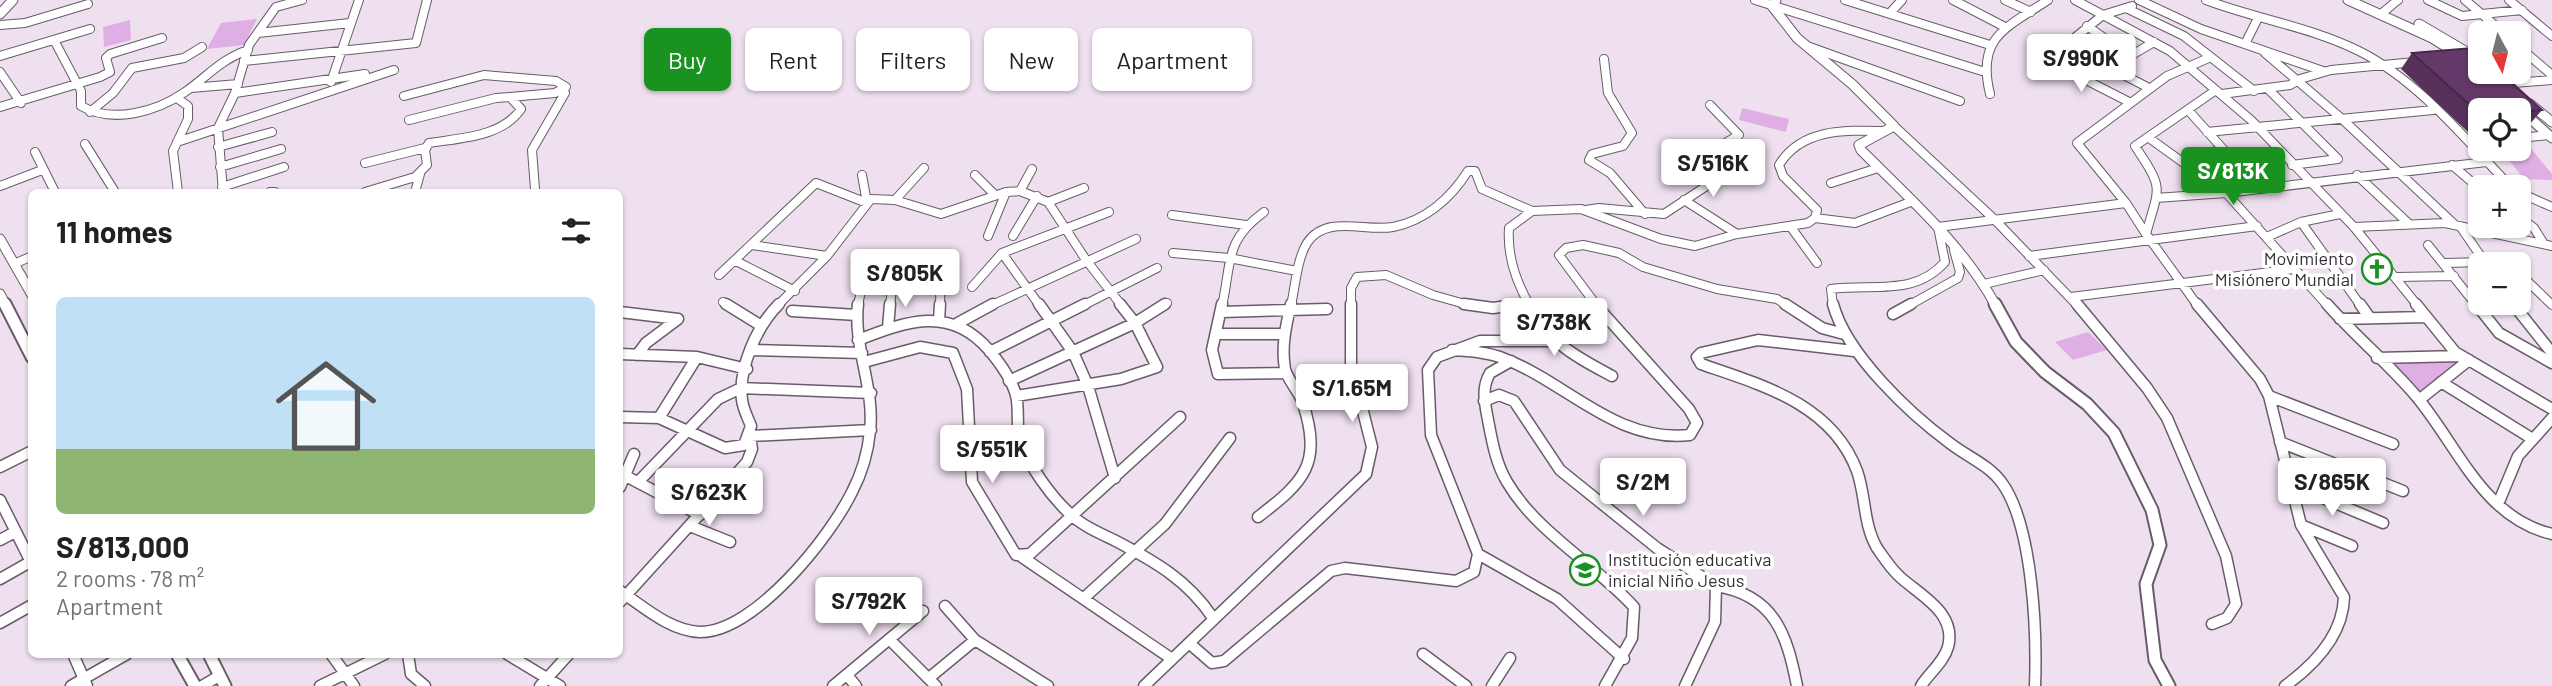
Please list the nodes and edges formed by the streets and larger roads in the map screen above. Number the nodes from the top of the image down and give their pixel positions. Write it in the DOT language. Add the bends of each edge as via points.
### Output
graph roads {
  1 [pos="13,0"];
  2 [pos="302,0"];
  3 [pos="359,0"];
  4 [pos="426,0"];
  5 [pos="1755,0"];
  6 [pos="1845,0"];
  7 [pos="1902,0"];
  8 [pos="1953,0"];
  9 [pos="2005,0"];
  10 [pos="2048,0"];
  11 [pos="2076,0"];
  12 [pos="2141,0"];
  13 [pos="2206,0"];
  14 [pos="2348,0"];
  15 [pos="2365,0"];
  16 [pos="2398,0"];
  17 [pos="2428,0"];
  18 [pos="2465,0"];
  19 [pos="2509,0"];
  20 [pos="283,2"];
  21 [pos="1774,3"];
  22 [pos="88,4"];
  23 [pos="2127,9"];
  24 [pos="2522,10"];
  25 [pos="1890,12"];
  26 [pos="2031,12"];
  27 [pos="2384,12"];
  28 [pos="0,14"];
  29 [pos="2481,14"];
  30 [pos="2104,15"];
  31 [pos="2257,20"];
  32 [pos="2489,21"];
  33 [pos="351,23"];
  34 [pos="0,25"];
  35 [pos="2087,26"];
  36 [pos="2005,27"];
  37 [pos="90,29"];
  38 [pos="2201,29"];
  39 [pos="258,33"];
  40 [pos="2552,36"];
  41 [pos="162,38"];
  42 [pos="2188,39"];
  43 [pos="54,40"];
  44 [pos="2154,42"];
  45 [pos="2245,44"];
  46 [pos="1990,45"];
  47 [pos="2066,45"];
  48 [pos="1803,46"];
  49 [pos="202,47"];
  50 [pos="248,50"];
  51 [pos="341,51"];
  52 [pos="2265,53"];
  53 [pos="0,56"];
  54 [pos="2211,57"];
  55 [pos="2463,57"];
  56 [pos="2468,57"];
  57 [pos="2531,58"];
  58 [pos="1604,59"];
  59 [pos="2449,59"];
  60 [pos="2468,59"];
  61 [pos="2047,60"];
  62 [pos="244,61"];
  63 [pos="2422,61"];
  64 [pos="2188,65"];
  65 [pos="2380,66"];
  66 [pos="2037,68"];
  67 [pos="1982,71"];
  68 [pos="0,72"];
  69 [pos="2326,72"];
  70 [pos="333,78"];
  71 [pos="2552,78"];
  72 [pos="2297,79"];
  73 [pos="2531,81"];
  74 [pos="76,83"];
  75 [pos="238,84"];
  76 [pos="2507,84"];
  77 [pos="2492,85"];
  78 [pos="2149,88"];
  79 [pos="189,89"];
  80 [pos="2268,89"];
  81 [pos="2254,90"];
  82 [pos="563,91"];
  83 [pos="323,92"];
  84 [pos="2219,92"];
  85 [pos="2516,92"];
  86 [pos="235,93"];
  87 [pos="1990,94"];
  88 [pos="2502,94"];
  89 [pos="404,96"];
  90 [pos="510,97"];
  91 [pos="177,98"];
  92 [pos="1960,102"];
  93 [pos="2129,102"];
  94 [pos="21,103"];
  95 [pos="2531,105"];
  96 [pos="1710,106"];
  97 [pos="0,107"];
  98 [pos="2188,110"];
  99 [pos="2433,110"];
  100 [pos="90,111"];
  101 [pos="2341,118"];
  102 [pos="2531,119"];
  103 [pos="409,120"];
  104 [pos="2302,122"];
  105 [pos="2552,122"];
  106 [pos="1894,126"];
  107 [pos="2257,126"];
  108 [pos="218,130"];
  109 [pos="1881,131"];
  110 [pos="272,132"];
  111 [pos="2207,132"];
  112 [pos="2551,136"];
  113 [pos="2531,137"];
  114 [pos="2149,138"];
  115 [pos="177,142"];
  116 [pos="2466,142"];
  117 [pos="85,144"];
  118 [pos="218,147"];
  119 [pos="425,148"];
  120 [pos="281,149"];
  121 [pos="2223,149"];
  122 [pos="35,152"];
  123 [pos="2181,161"];
  124 [pos="2486,162"];
  125 [pos="365,163"];
  126 [pos="2292,165"];
  127 [pos="2452,165"];
  128 [pos="220,167"];
  129 [pos="284,167"];
  130 [pos="924,168"];
  131 [pos="1878,168"];
  132 [pos="1032,169"];
  133 [pos="42,170"];
  134 [pos="2395,171"];
  135 [pos="420,174"];
  136 [pos="863,175"];
  137 [pos="975,175"];
  138 [pos="2357,175"];
  139 [pos="2499,175"];
  140 [pos="2468,179"];
  141 [pos="2306,181"];
  142 [pos="1831,183"];
  143 [pos="0,186"];
  144 [pos="2257,187"];
  145 [pos="1084,188"];
  146 [pos="53,189"];
  147 [pos="113,189"];
  148 [pos="177,189"];
  149 [pos="222,189"];
  150 [pos="225,189"];
  151 [pos="374,189"];
  152 [pos="416,189"];
  153 [pos="535,189"];
  154 [pos="1020,191"];
  155 [pos="1006,192"];
  156 [pos="2226,193"];
  157 [pos="994,194"];
  158 [pos="1037,196"];
  159 [pos="2156,198"];
  160 [pos="2531,198"];
  161 [pos="895,200"];
  162 [pos="1684,200"];
  163 [pos="1913,201"];
  164 [pos="1048,202"];
  165 [pos="867,203"];
  166 [pos="2126,203"];
  167 [pos="2552,207"];
  168 [pos="1584,210"];
  169 [pos="1532,211"];
  170 [pos="1109,212"];
  171 [pos="1264,212"];
  172 [pos="1645,214"];
  173 [pos="2340,214"];
  174 [pos="1172,215"];
  175 [pos="1815,218"];
  176 [pos="1994,219"];
  177 [pos="2301,222"];
  178 [pos="2409,224"];
  179 [pos="1246,225"];
  180 [pos="2457,225"];
  181 [pos="1790,226"];
  182 [pos="2257,226"];
  183 [pos="2531,226"];
  184 [pos="1938,227"];
  185 [pos="2354,227"];
  186 [pos="1064,229"];
  187 [pos="1737,234"];
  188 [pos="988,236"];
  189 [pos="1013,236"];
  190 [pos="2267,237"];
  191 [pos="2149,238"];
  192 [pos="0,239"];
  193 [pos="1136,239"];
  194 [pos="752,245"];
  195 [pos="2428,245"];
  196 [pos="2548,245"];
  197 [pos="1954,250"];
  198 [pos="2477,252"];
  199 [pos="1002,253"];
  200 [pos="1173,253"];
  201 [pos="2029,256"];
  202 [pos="827,257"];
  203 [pos="28,258"];
  204 [pos="1229,258"];
  205 [pos="1086,260"];
  206 [pos="736,261"];
  207 [pos="1817,263"];
  208 [pos="2468,263"];
  209 [pos="14,264"];
  210 [pos="866,264"];
  211 [pos="2444,264"];
  212 [pos="941,267"];
  213 [pos="1157,268"];
  214 [pos="2294,269"];
  215 [pos="2044,270"];
  216 [pos="1297,271"];
  217 [pos="719,275"];
  218 [pos="2454,276"];
  219 [pos="2397,277"];
  220 [pos="2180,282"];
  221 [pos="1984,284"];
  222 [pos="2531,285"];
  223 [pos="972,287"];
  224 [pos="28,288"];
  225 [pos="892,288"];
  226 [pos="1026,289"];
  227 [pos="795,291"];
  228 [pos="1111,291"];
  229 [pos="0,294"];
  230 [pos="2071,298"];
  231 [pos="723,302"];
  232 [pos="1528,302"];
  233 [pos="1167,303"];
  234 [pos="2552,305"];
  235 [pos="1327,309"];
  236 [pos="1289,310"];
  237 [pos="792,311"];
  238 [pos="623,312"];
  239 [pos="1221,312"];
  240 [pos="1893,314"];
  241 [pos="857,315"];
  242 [pos="2521,315"];
  243 [pos="2425,317"];
  244 [pos="2370,318"];
  245 [pos="2340,319"];
  246 [pos="939,321"];
  247 [pos="1049,321"];
  248 [pos="958,323"];
  249 [pos="1135,323"];
  250 [pos="760,325"];
  251 [pos="888,328"];
  252 [pos="1217,334"];
  253 [pos="1284,334"];
  254 [pos="1844,334"];
  255 [pos="858,341"];
  256 [pos="1558,341"];
  257 [pos="28,349"];
  258 [pos="751,350"];
  259 [pos="1452,350"];
  260 [pos="1854,351"];
  261 [pos="989,352"];
  262 [pos="1073,352"];
  263 [pos="623,354"];
  264 [pos="2552,354"];
  265 [pos="637,355"];
  266 [pos="697,357"];
  267 [pos="863,357"];
  268 [pos="2377,358"];
  269 [pos="2465,358"];
  270 [pos="1511,361"];
  271 [pos="2552,363"];
  272 [pos="747,369"];
  273 [pos="1286,373"];
  274 [pos="1612,376"];
  275 [pos="1009,381"];
  276 [pos="2441,383"];
  277 [pos="1088,386"];
  278 [pos="740,388"];
  279 [pos="871,393"];
  280 [pos="1016,396"];
  281 [pos="2269,396"];
  282 [pos="2419,400"];
  283 [pos="1484,401"];
  284 [pos="2552,410"];
  285 [pos="623,417"];
  286 [pos="1180,417"];
  287 [pos="659,418"];
  288 [pos="688,430"];
  289 [pos="871,430"];
  290 [pos="750,436"];
  291 [pos="1230,438"];
  292 [pos="2531,438"];
  293 [pos="2280,442"];
  294 [pos="2393,444"];
  295 [pos="28,453"];
  296 [pos="634,454"];
  297 [pos="0,467"];
  298 [pos="623,471"];
  299 [pos="623,473"];
  300 [pos="1115,478"];
  301 [pos="639,481"];
  302 [pos="2292,485"];
  303 [pos="2403,491"];
  304 [pos="0,502"];
  305 [pos="2498,504"];
  306 [pos="700,515"];
  307 [pos="1072,516"];
  308 [pos="1258,517"];
  309 [pos="2383,523"];
  310 [pos="2301,525"];
  311 [pos="690,526"];
  312 [pos="15,532"];
  313 [pos="2552,534"];
  314 [pos="0,540"];
  315 [pos="730,542"];
  316 [pos="2352,546"];
  317 [pos="1140,551"];
  318 [pos="1478,554"];
  319 [pos="28,557"];
  320 [pos="1022,557"];
  321 [pos="28,565"];
  322 [pos="0,579"];
  323 [pos="1716,586"];
  324 [pos="623,595"];
  325 [pos="623,597"];
  326 [pos="1084,598"];
  327 [pos="945,606"];
  328 [pos="28,607"];
  329 [pos="923,611"];
  330 [pos="1213,618"];
  331 [pos="0,622"];
  332 [pos="2212,624"];
  333 [pos="890,639"];
  334 [pos="975,640"];
  335 [pos="1189,643"];
  336 [pos="1423,654"];
  337 [pos="75,658"];
  338 [pos="121,658"];
  339 [pos="179,658"];
  340 [pos="211,658"];
  341 [pos="333,658"];
  342 [pos="376,658"];
  343 [pos="409,658"];
  344 [pos="512,658"];
  345 [pos="565,658"];
  346 [pos="1510,658"];
  347 [pos="1172,659"];
  348 [pos="1624,659"];
  349 [pos="342,673"];
  350 [pos="847,675"];
  351 [pos="222,681"];
  352 [pos="414,682"];
  353 [pos="543,682"];
  354 [pos="932,682"];
  355 [pos="85,683"];
  356 [pos="71,686"];
  357 [pos="195,686"];
  358 [pos="202,686"];
  359 [pos="320,686"];
  360 [pos="354,686"];
  361 [pos="425,686"];
  362 [pos="559,686"];
  363 [pos="833,686"];
  364 [pos="856,686"];
  365 [pos="1048,686"];
  366 [pos="1144,686"];
  367 [pos="1466,686"];
  368 [pos="1492,686"];
  369 [pos="1605,686"];
  370 [pos="1685,686"];
  371 [pos="1797,686"];
  372 [pos="1921,686"];
  373 [pos="2035,686"];
  374 [pos="2169,686"];
  375 [pos="2285,686"];
  1 -- 28 [label="street"];
  2 -- 20 [label="street"];
  3 -- 33 [label="street"];
  4 -- 51 [label="street" via="416,43"];
  5 -- 21 [label="street"];
  6 -- 25 [label="street"];
  7 -- 25 [label="street"];
  8 -- 36 [label="street"];
  9 -- 26 [label="street"];
  10 -- 26 [label="street"];
  11 -- 30 [label="street"];
  12 -- 23 [label="street"];
  12 -- 38 [label="street"];
  13 -- 31 [label="street"];
  14 -- 27 [label="street"];
  15 -- 27 [label="street"];
  16 -- 27 [label="street"];
  17 -- 29 [label="street" via="2462,16"];
  18 -- 29 [label="street"];
  19 -- 24 [label="street"];
  20 -- 39 [label="street" via="268,15"];
  21 -- 48 [label="street"];
  21 -- 67 [label="street"];
  22 -- 34 [label="street" via="25,23"];
  23 -- 30 [label="street"];
  23 -- 42 [label="street"];
  24 -- 29 [label="street"];
  24 -- 40 [label="street"];
  25 -- 46 [label="street"];
  26 -- 36 [label="street"];
  27 -- 55 [label="street"];
  27 -- 56 [label="street" via="2435,31"];
  29 -- 32 [label="street"];
  30 -- 35 [label="street"];
  30 -- 44 [label="street"];
  31 -- 45 [label="street"];
  31 -- 65 [label="street" via="2360,52"];
  33 -- 39 [label="street"];
  33 -- 51 [label="street"];
  35 -- 44 [label="street" via="2130,56"];
  35 -- 47 [label="street"];
  36 -- 46 [label="street"];
  37 -- 43 [label="street"];
  38 -- 42 [label="street"];
  38 -- 45 [label="street"];
  39 -- 50 [label="street"];
  41 -- 74 [label="street" via="116,51 106,58 107,74"];
  42 -- 54 [label="street"];
  43 -- 53 [label="street"];
  43 -- 74 [label="street"];
  44 -- 64 [label="street"];
  45 -- 52 [label="street"];
  46 -- 67 [label="street"];
  47 -- 61 [label="street"];
  47 -- 78 [label="street"];
  48 -- 92 [label="street"];
  48 -- 106 [label="street"];
  49 -- 100 [label="street" via="184,58 132,68 113,93"];
  50 -- 62 [label="street"];
  50 -- 79 [label="street" via="225,56"];
  51 -- 62 [label="street"];
  51 -- 70 [label="street"];
  52 -- 69 [label="street"];
  52 -- 72 [label="street"];
  54 -- 64 [label="street"];
  54 -- 81 [label="street"];
  55 -- 59 [label="street"];
  55 -- 60 [label="street"];
  57 -- 71 [label="street"];
  58 -- 172 [label="street" via="1608,93 1632,133 1623,146 1588,157 1610,173"];
  61 -- 66 [label="street"];
  61 -- 93 [label="street"];
  62 -- 75 [label="street"];
  63 -- 65 [label="street"];
  64 -- 78 [label="street"];
  64 -- 84 [label="street"];
  65 -- 69 [label="street"];
  65 -- 99 [label="street"];
  67 -- 87 [label="street"];
  68 -- 94 [label="street"];
  69 -- 72 [label="street"];
  70 -- 83 [label="street"];
  70 -- 83 [label="street" via="394,70"];
  70 -- 86 [label="street"];
  71 -- 73 [label="street"];
  72 -- 80 [label="street"];
  72 -- 101 [label="street"];
  74 -- 94 [label="street"];
  74 -- 100 [label="street" via="81,106"];
  75 -- 79 [label="street"];
  75 -- 86 [label="street"];
  76 -- 77 [label="street"];
  76 -- 85 [label="street"];
  77 -- 88 [label="street"];
  78 -- 93 [label="street"];
  79 -- 91 [label="street"];
  80 -- 81 [label="street"];
  80 -- 104 [label="street"];
  81 -- 84 [label="street"];
  82 -- 89 [label="street" via="566,87 555,81 484,75"];
  82 -- 90 [label="street"];
  82 -- 153 [label="street" via="532,150"];
  83 -- 108 [label="street"];
  84 -- 98 [label="street"];
  84 -- 107 [label="street"];
  86 -- 108 [label="street"];
  90 -- 103 [label="street"];
  90 -- 119 [label="street" via="521,109 508,124 429,143"];
  91 -- 100 [label="street" via="123,113"];
  91 -- 115 [label="street" via="188,106 188,119"];
  93 -- 166 [label="street" via="2077,143"];
  94 -- 97 [label="street"];
  95 -- 105 [label="street"];
  96 -- 162 [label="street" via="1739,135 1705,155 1701,161 1708,183"];
  98 -- 111 [label="street"];
  98 -- 114 [label="street"];
  99 -- 101 [label="street"];
  99 -- 116 [label="street"];
  101 -- 104 [label="street"];
  101 -- 134 [label="street"];
  102 -- 112 [label="street"];
  104 -- 107 [label="street"];
  104 -- 126 [label="street" via="2338,159"];
  106 -- 109 [label="street"];
  106 -- 176 [label="street"];
  107 -- 111 [label="street"];
  107 -- 126 [label="street"];
  108 -- 115 [label="street"];
  108 -- 118 [label="street"];
  109 -- 131 [label="street" via="1859,145"];
  109 -- 175 [label="street" via="1813,136 1783,155 1779,165 1783,176 1813,204"];
  110 -- 118 [label="street"];
  111 -- 121 [label="street"];
  112 -- 113 [label="street"];
  114 -- 123 [label="street"];
  114 -- 159 [label="street" via="2136,146 2157,179"];
  115 -- 148 [label="street" via="173,152"];
  116 -- 124 [label="street"];
  117 -- 147 [label="street"];
  118 -- 128 [label="street"];
  119 -- 125 [label="street"];
  119 -- 135 [label="street" via="427,165"];
  120 -- 128 [label="street"];
  121 -- 123 [label="street"];
  121 -- 144 [label="street"];
  122 -- 133 [label="street"];
  123 -- 156 [label="street"];
  124 -- 127 [label="street"];
  124 -- 139 [label="street"];
  126 -- 141 [label="street"];
  127 -- 134 [label="street"];
  127 -- 140 [label="street"];
  128 -- 149 [label="street"];
  129 -- 150 [label="street"];
  130 -- 161 [label="street"];
  131 -- 142 [label="street"];
  131 -- 163 [label="street"];
  132 -- 154 [label="street"];
  133 -- 143 [label="street"];
  133 -- 146 [label="street"];
  134 -- 138 [label="street"];
  134 -- 180 [label="street"];
  135 -- 151 [label="street"];
  135 -- 152 [label="street"];
  136 -- 165 [label="street"];
  137 -- 157 [label="street"];
  138 -- 141 [label="street"];
  138 -- 178 [label="street"];
  141 -- 144 [label="street"];
  141 -- 173 [label="street"];
  144 -- 156 [label="street"];
  145 -- 164 [label="street"];
  154 -- 155 [label="street"];
  154 -- 158 [label="street"];
  155 -- 157 [label="street"];
  155 -- 188 [label="street"];
  156 -- 159 [label="street"];
  156 -- 182 [label="street"];
  157 -- 161 [label="street" via="941,214"];
  158 -- 164 [label="street"];
  158 -- 189 [label="street"];
  159 -- 191 [label="street"];
  160 -- 167 [label="street"];
  161 -- 165 [label="street"];
  162 -- 172 [label="street" via="1664,214"];
  162 -- 187 [label="street"];
  163 -- 175 [label="street" via="1857,225"];
  163 -- 184 [label="street"];
  164 -- 186 [label="street"];
  165 -- 194 [label="street" via="816,183"];
  165 -- 202 [label="street"];
  166 -- 176 [label="street"];
  166 -- 191 [label="street"];
  168 -- 169 [label="street"];
  168 -- 172 [label="street"];
  168 -- 187 [label="street" via="1680,245 1709,244"];
  169 -- 216 [label="street" via="1482,189 1475,171 1468,171 1452,196 1410,223 1390,228 1338,225 1312,237"];
  169 -- 232 [label="street" via="1509,228 1506,242"];
  170 -- 186 [label="street"];
  171 -- 179 [label="street"];
  173 -- 177 [label="street"];
  173 -- 185 [label="street"];
  174 -- 179 [label="street"];
  175 -- 181 [label="street"];
  176 -- 184 [label="street"];
  176 -- 201 [label="street"];
  177 -- 190 [label="street"];
  177 -- 244 [label="street"];
  178 -- 180 [label="street"];
  178 -- 185 [label="street"];
  179 -- 204 [label="street"];
  180 -- 196 [label="street"];
  180 -- 198 [label="street"];
  181 -- 187 [label="street"];
  181 -- 207 [label="street"];
  182 -- 190 [label="street"];
  182 -- 191 [label="street"];
  183 -- 196 [label="street"];
  184 -- 197 [label="street"];
  184 -- 254 [label="street" via="1945,262 1936,277 1908,285 1831,289"];
  185 -- 219 [label="street"];
  186 -- 199 [label="street"];
  186 -- 205 [label="street"];
  190 -- 214 [label="street"];
  191 -- 201 [label="street"];
  191 -- 220 [label="street"];
  192 -- 209 [label="street"];
  193 -- 205 [label="street"];
  194 -- 202 [label="street"];
  194 -- 206 [label="street"];
  195 -- 211 [label="street"];
  197 -- 221 [label="street"];
  197 -- 240 [label="street" via="1958,278"];
  199 -- 223 [label="street"];
  199 -- 226 [label="street"];
  200 -- 204 [label="street"];
  201 -- 215 [label="street"];
  202 -- 227 [label="street"];
  203 -- 209 [label="street"];
  204 -- 216 [label="street"];
  204 -- 239 [label="street"];
  205 -- 226 [label="street"];
  205 -- 228 [label="street"];
  206 -- 217 [label="street"];
  206 -- 227 [label="street"];
  208 -- 211 [label="street"];
  209 -- 224 [label="street"];
  210 -- 241 [label="street"];
  211 -- 218 [label="street"];
  212 -- 246 [label="street"];
  213 -- 228 [label="street"];
  214 -- 220 [label="street"];
  214 -- 245 [label="street"];
  215 -- 221 [label="street"];
  215 -- 230 [label="street"];
  216 -- 236 [label="street"];
  218 -- 219 [label="street"];
  218 -- 271 [label="street" via="2500,333"];
  219 -- 243 [label="street"];
  220 -- 230 [label="street"];
  220 -- 281 [label="street"];
  221 -- 374 [label="street" via="2016,342 2114,433 2152,510 2160,545 2146,584 2151,641"];
  222 -- 234 [label="street"];
  225 -- 251 [label="street"];
  226 -- 247 [label="street"];
  226 -- 248 [label="street"];
  227 -- 250 [label="street"];
  228 -- 247 [label="street"];
  228 -- 249 [label="street"];
  229 -- 257 [label="street"];
  230 -- 332 [label="street" via="2147,388 2190,466 2226,556 2236,604 2227,618"];
  231 -- 250 [label="street"];
  232 -- 256 [label="street"];
  232 -- 330 [label="street" via="1497,308 1433,295 1382,273 1357,277 1351,288 1350,363 1370,428 1372,460 1366,474"];
  233 -- 249 [label="street"];
  235 -- 236 [label="street"];
  236 -- 239 [label="street"];
  236 -- 253 [label="street"];
  237 -- 241 [label="street"];
  238 -- 265 [label="street" via="678,318"];
  239 -- 252 [label="street"];
  241 -- 255 [label="street"];
  242 -- 264 [label="street"];
  243 -- 244 [label="street"];
  243 -- 269 [label="street"];
  244 -- 245 [label="street"];
  245 -- 268 [label="street"];
  246 -- 248 [label="street"];
  246 -- 251 [label="street"];
  247 -- 261 [label="street"];
  247 -- 262 [label="street"];
  248 -- 261 [label="street"];
  249 -- 262 [label="street"];
  249 -- 277 [label="street" via="1157,366"];
  250 -- 258 [label="street"];
  251 -- 255 [label="street"];
  252 -- 253 [label="street"];
  252 -- 273 [label="street" via="1212,350 1218,374"];
  253 -- 273 [label="street"];
  254 -- 260 [label="street"];
  254 -- 270 [label="street" via="1822,328 1777,299 1717,289 1643,267 1619,253 1583,245 1566,248 1559,255 1615,329 1689,410 1697,423 1690,435 1674,440 1628,428"];
  255 -- 267 [label="street"];
  256 -- 259 [label="street" via="1480,341"];
  256 -- 274 [label="street" via="1572,355"];
  258 -- 267 [label="street"];
  258 -- 272 [label="street"];
  259 -- 270 [label="street" via="1485,351"];
  259 -- 318 [label="street" via="1437,357 1428,370 1431,435"];
  260 -- 372 [label="street" via="1758,340 1696,357 1701,364 1804,404 1839,437 1857,470 1864,518 1875,543 1893,569 1931,601 1947,623 1948,648"];
  260 -- 373 [label="street" via="1945,440 1983,463 2008,493 2028,565"];
  261 -- 275 [label="street"];
  262 -- 275 [label="street"];
  262 -- 277 [label="street"];
  263 -- 265 [label="street"];
  265 -- 266 [label="street"];
  266 -- 272 [label="street"];
  266 -- 287 [label="street"];
  267 -- 279 [label="street"];
  267 -- 320 [label="street" via="917,346 939,346 953,353 967,389 972,482 1016,555"];
  268 -- 269 [label="street"];
  268 -- 282 [label="street"];
  269 -- 276 [label="street"];
  269 -- 284 [label="street"];
  270 -- 283 [label="street" via="1494,366 1487,376"];
  272 -- 278 [label="street"];
  273 -- 308 [label="street" via="1302,400 1311,437 1310,465 1285,496"];
  275 -- 280 [label="street"];
  276 -- 282 [label="street"];
  276 -- 292 [label="street"];
  277 -- 280 [label="street"];
  277 -- 300 [label="street"];
  278 -- 279 [label="street"];
  278 -- 288 [label="street" via="718,399"];
  278 -- 290 [label="street"];
  279 -- 289 [label="street"];
  280 -- 307 [label="street" via="1018,438 1043,481"];
  281 -- 293 [label="street"];
  281 -- 294 [label="street"];
  282 -- 305 [label="street"];
  283 -- 323 [label="street" via="1499,395 1514,401 1560,470 1657,548"];
  283 -- 348 [label="street" via="1507,483 1547,530 1603,574 1634,607 1635,628"];
  284 -- 292 [label="street"];
  285 -- 287 [label="street"];
  286 -- 300 [label="street"];
  287 -- 288 [label="street"];
  288 -- 290 [label="street" via="725,448 744,445"];
  288 -- 301 [label="street"];
  289 -- 290 [label="street"];
  289 -- 325 [label="street" via="864,464 849,498 780,587 754,611 710,631 682,629"];
  290 -- 306 [label="street" via="747,462"];
  291 -- 317 [label="street"];
  292 -- 305 [label="street" via="2506,472"];
  293 -- 302 [label="street"];
  293 -- 303 [label="street"];
  295 -- 297 [label="street"];
  296 -- 298 [label="street"];
  299 -- 301 [label="street"];
  300 -- 307 [label="street"];
  301 -- 306 [label="street"];
  302 -- 309 [label="street"];
  302 -- 310 [label="street"];
  304 -- 312 [label="street"];
  305 -- 313 [label="street" via="2527,528"];
  306 -- 311 [label="street"];
  307 -- 317 [label="street"];
  307 -- 320 [label="street"];
  310 -- 316 [label="street"];
  310 -- 375 [label="street" via="2344,597 2345,607 2317,658"];
  311 -- 315 [label="street"];
  311 -- 324 [label="street"];
  312 -- 314 [label="street"];
  312 -- 319 [label="street"];
  317 -- 326 [label="street"];
  317 -- 330 [label="street" via="1194,590"];
  318 -- 335 [label="street" via="1474,572 1456,581 1345,568 1331,571 1224,661 1212,663"];
  318 -- 348 [label="street" via="1521,573 1594,627"];
  320 -- 326 [label="street"];
  321 -- 322 [label="street"];
  323 -- 370 [label="street" via="1715,622"];
  323 -- 371 [label="street" via="1743,590 1770,612 1789,648"];
  326 -- 347 [label="street"];
  327 -- 334 [label="street"];
  328 -- 331 [label="street"];
  329 -- 333 [label="street"];
  330 -- 335 [label="street"];
  333 -- 350 [label="street"];
  333 -- 354 [label="street"];
  334 -- 354 [label="street"];
  334 -- 365 [label="street"];
  335 -- 347 [label="street"];
  336 -- 367 [label="street"];
  337 -- 355 [label="street"];
  338 -- 355 [label="street"];
  339 -- 357 [label="street"];
  340 -- 351 [label="street"];
  341 -- 349 [label="street"];
  342 -- 349 [label="street"];
  343 -- 352 [label="street"];
  344 -- 353 [label="street"];
  345 -- 353 [label="street"];
  346 -- 368 [label="street"];
  347 -- 366 [label="street"];
  348 -- 369 [label="street"];
  349 -- 359 [label="street"];
  349 -- 360 [label="street"];
  350 -- 363 [label="street"];
  350 -- 364 [label="street"];
  351 -- 358 [label="street"];
  352 -- 361 [label="street"];
  353 -- 362 [label="street"];
  355 -- 356 [label="street"];
}
